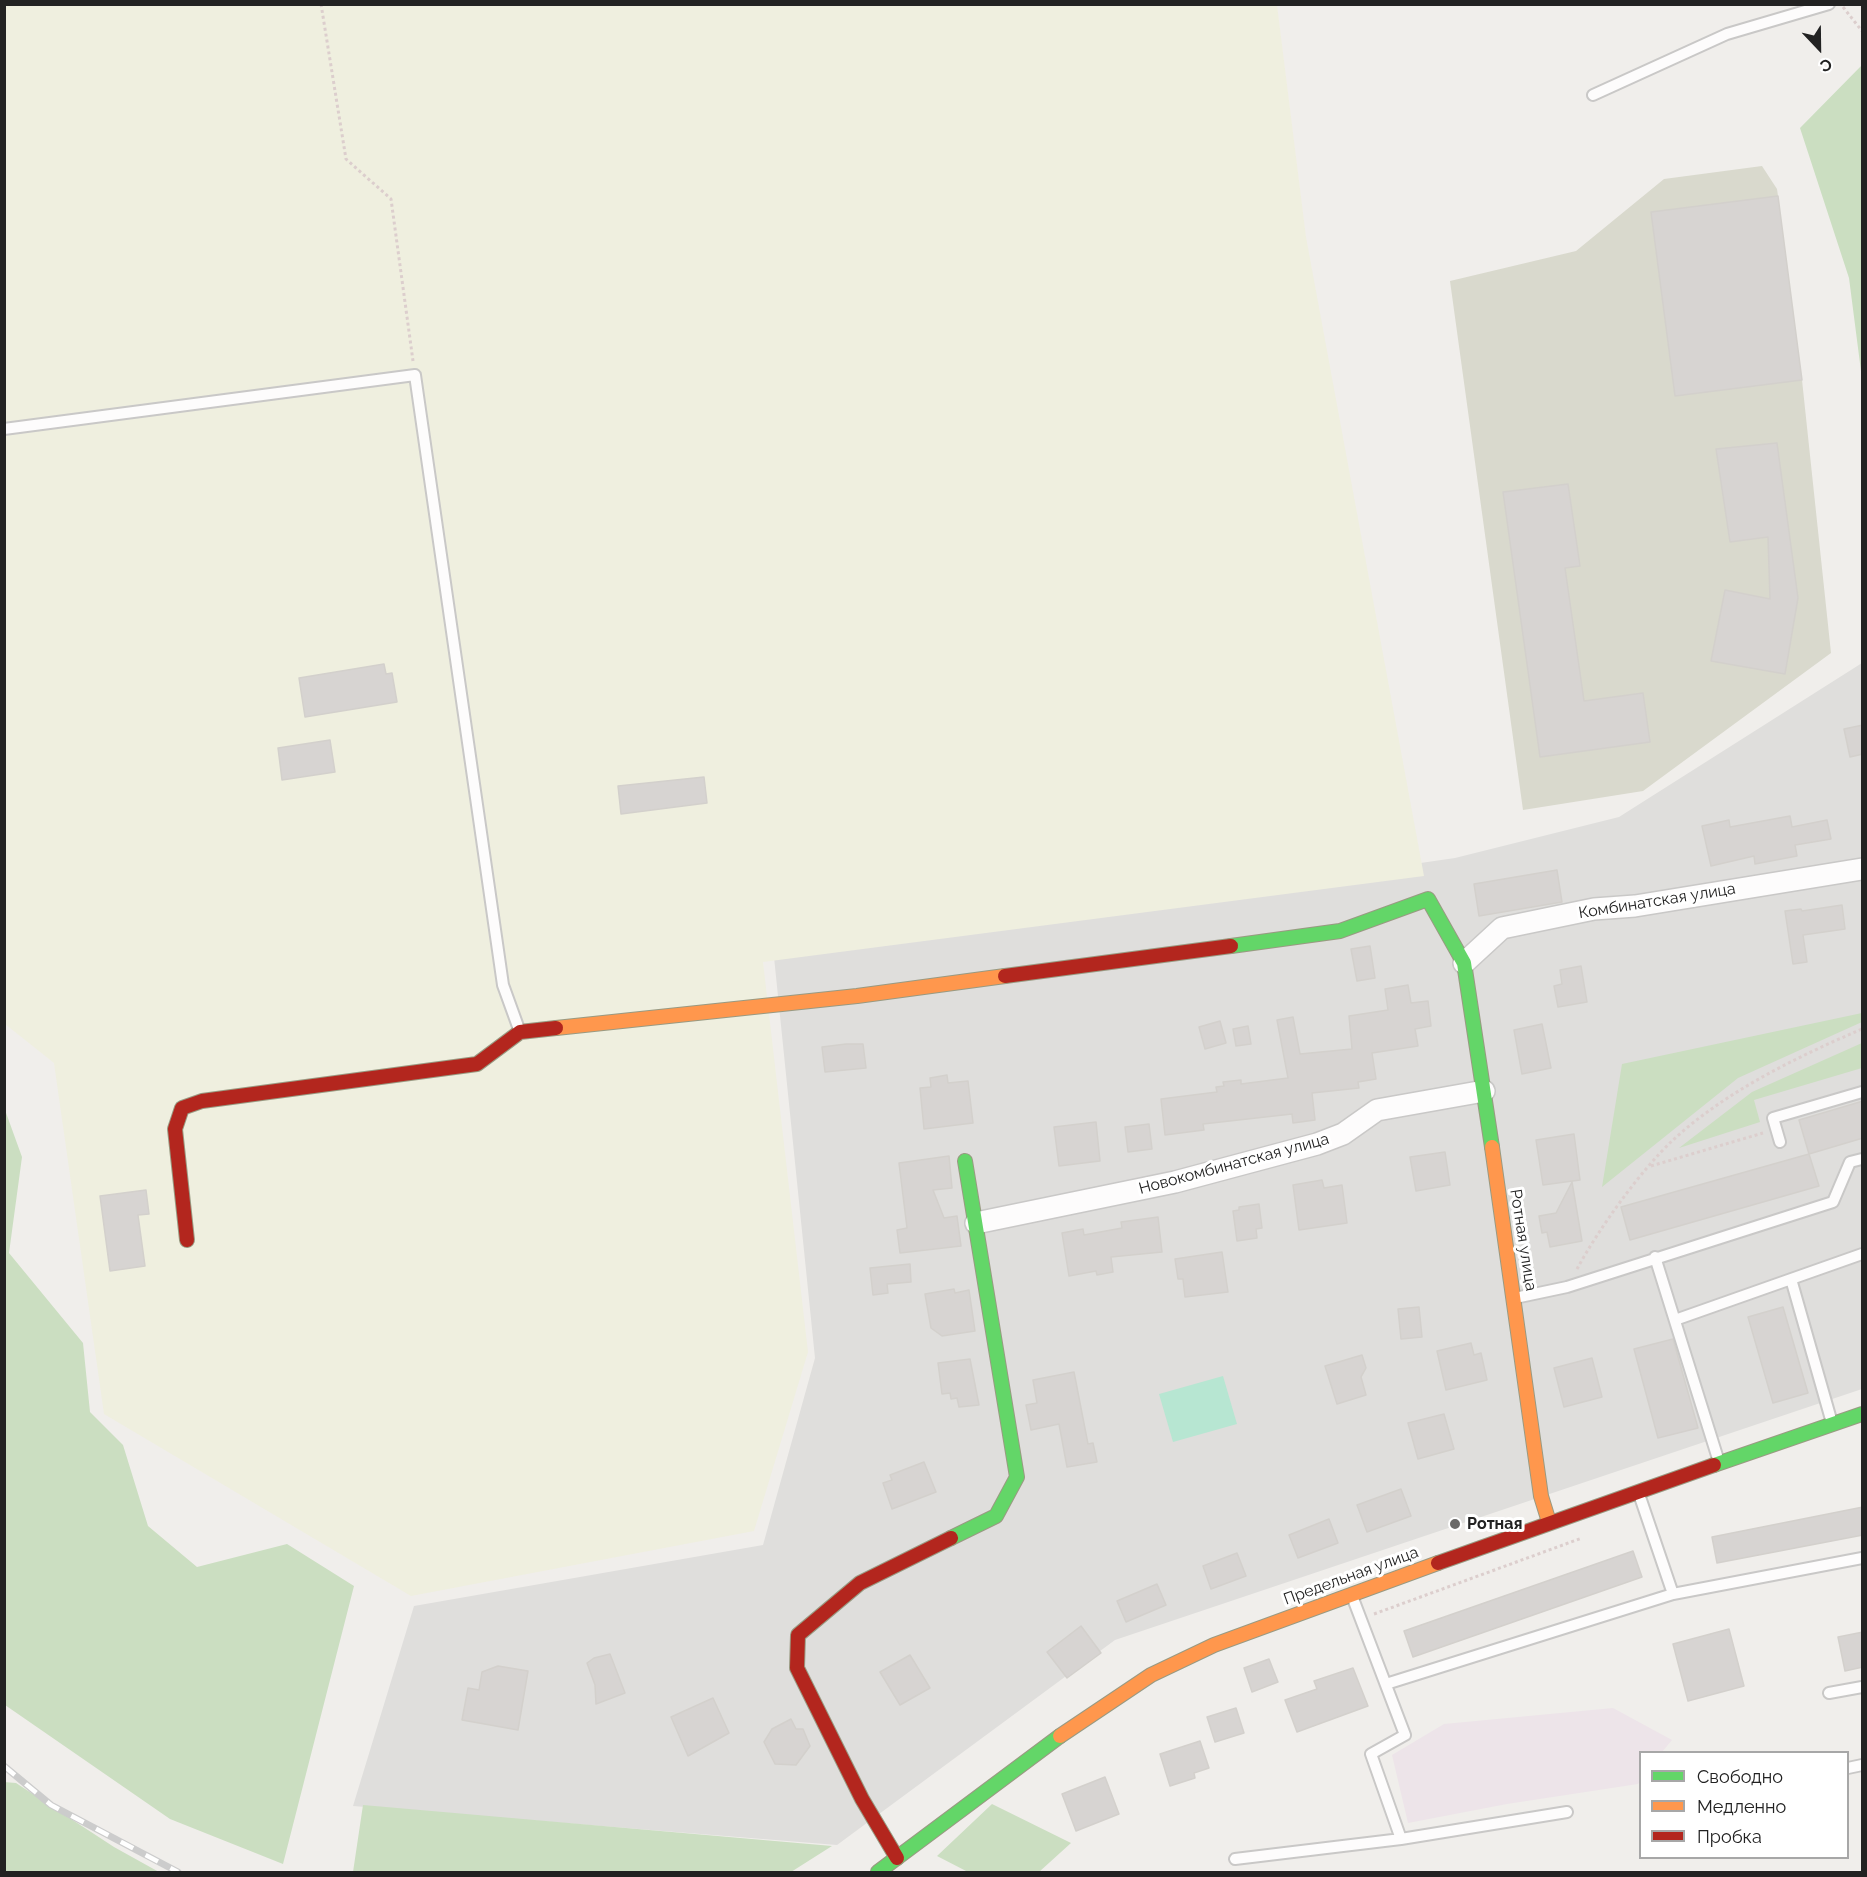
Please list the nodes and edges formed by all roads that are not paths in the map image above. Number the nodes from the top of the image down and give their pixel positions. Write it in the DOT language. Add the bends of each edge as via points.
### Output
graph roads {
  1 [pos="1829,4"];
  2 [pos="1593,95"];
  3 [pos="4,429"];
  4 [pos="1863,869"];
  5 [pos="1464,963"];
  6 [pos="520,1032"];
  7 [pos="1484,1091"];
  8 [pos="1863,1092"];
  9 [pos="1780,1142"];
  10 [pos="1863,1159"];
  11 [pos="965,1161"];
  12 [pos="976,1223"];
  13 [pos="186,1240"];
  14 [pos="1863,1254"];
  15 [pos="1655,1257"];
  16 [pos="1791,1279"];
  17 [pos="1515,1298"];
  18 [pos="1675,1320"];
  19 [pos="1863,1414"];
  20 [pos="1832,1423"];
  21 [pos="1719,1462"];
  22 [pos="1638,1491"];
  23 [pos="1549,1522"];
  24 [pos="1863,1558"];
  25 [pos="1351,1593"];
  26 [pos="1674,1594"];
  27 [pos="1386,1684"];
  28 [pos="1863,1687"];
  29 [pos="1829,1693"];
  30 [pos="1567,1812"];
  31 [pos="1401,1839"];
  32 [pos="897,1858"];
  33 [pos="1235,1859"];
  34 [pos="878,1872"];
  1 -- 2 [label="lane" via="1727,34"];
  3 -- 6 [label="lane" via="415,375 503,985"];
  4 -- 5 [label="street, Комбинатская улица" via="1635,906 1594,909 1502,928"];
  5 -- 6 [label="street" via="1428,899 1340,931 857,996"];
  5 -- 7 [label="street, Ротная улица"];
  6 -- 13 [label="street" via="477,1064 202,1101 182,1108 175,1129"];
  7 -- 12 [label="street, Новокомбинатская улица" via="1377,1110 1335,1137 1175,1182"];
  7 -- 17 [label="street, Ротная улица"];
  8 -- 9 [label="lane" via="1773,1118"];
  10 -- 15 [label="lane" via="1850,1162 1833,1202"];
  11 -- 12 [label="street"];
  12 -- 32 [label="street" via="1017,1477 996,1516 860,1583 798,1635 797,1668 862,1799"];
  14 -- 16 [label="lane"];
  15 -- 17 [label="lane" via="1568,1287"];
  15 -- 18 [label="lane"];
  16 -- 18 [label="lane"];
  16 -- 20 [label="lane"];
  17 -- 23 [label="street, Ротная улица" via="1541,1496"];
  18 -- 21 [label="lane"];
  19 -- 20 [label="street, Предельная улица"];
  20 -- 21 [label="street, Предельная улица"];
  21 -- 22 [label="street, Предельная улица"];
  22 -- 23 [label="street, Предельная улица"];
  22 -- 26 [label="lane"];
  23 -- 25 [label="street, Предельная улица"];
  24 -- 26 [label="lane"];
  25 -- 27 [label="lane"];
  25 -- 32 [label="street, Предельная улица" via="1215,1645 1151,1675 1087,1716"];
  26 -- 27 [label="lane"];
  27 -- 31 [label="lane" via="1405,1735 1371,1754"];
  28 -- 29 [label="lane"];
  30 -- 31 [label="lane"];
  31 -- 33 [label="lane"];
  32 -- 34 [label="street, Предельная улица"];
}
